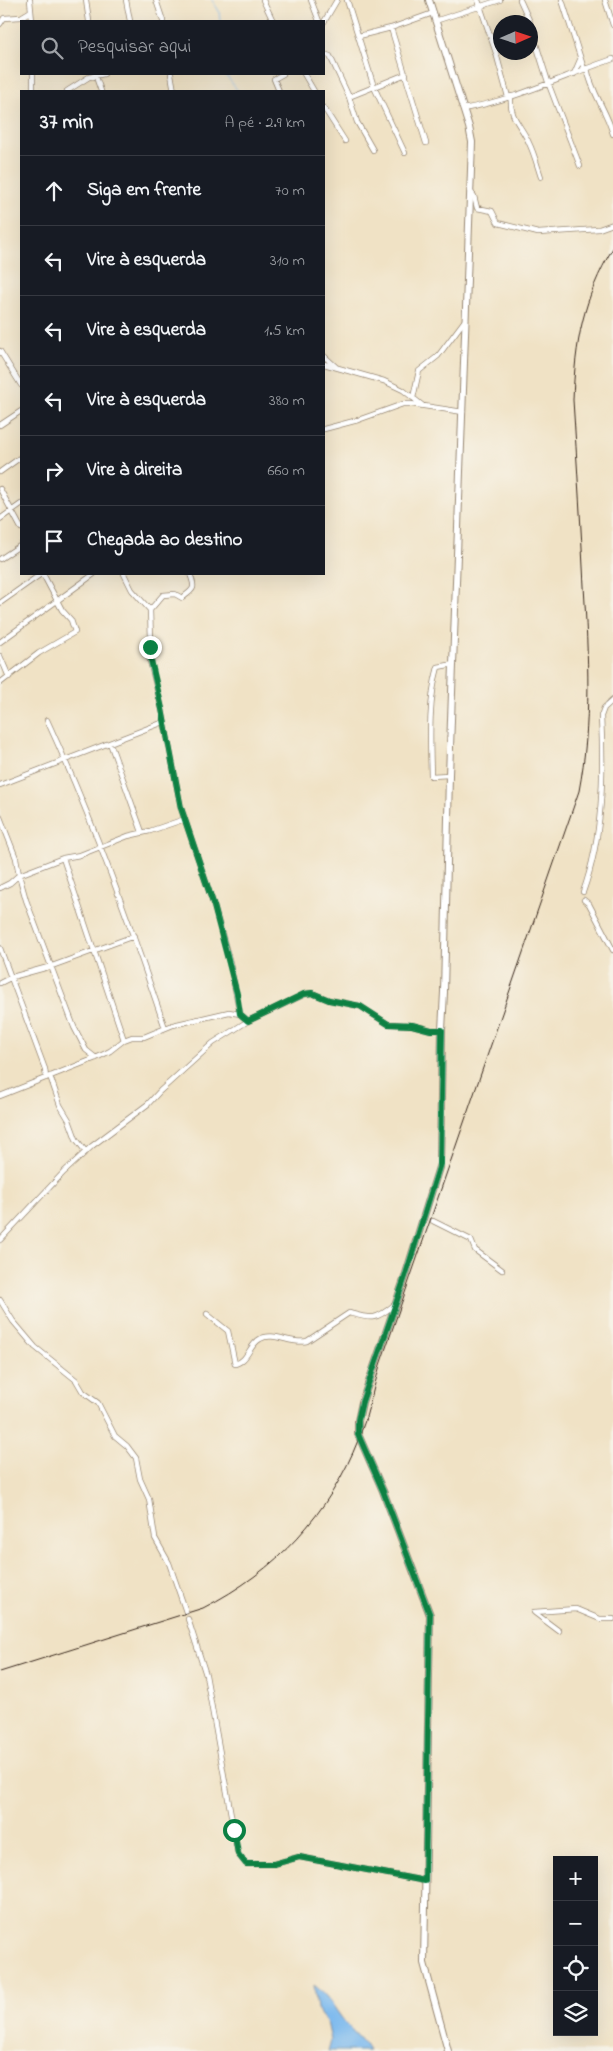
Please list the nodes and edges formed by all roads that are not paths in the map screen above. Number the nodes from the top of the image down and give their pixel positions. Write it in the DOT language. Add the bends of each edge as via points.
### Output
graph roads {
  1 [pos="30,0"];
  2 [pos="86,0"];
  3 [pos="127,0"];
  4 [pos="156,0"];
  5 [pos="263,0"];
  6 [pos="311,0"];
  7 [pos="337,0"];
  8 [pos="347,0"];
  9 [pos="429,0"];
  10 [pos="478,0"];
  11 [pos="500,0"];
  12 [pos="520,0"];
  13 [pos="562,0"];
  14 [pos="605,0"];
  15 [pos="480,6"];
  16 [pos="31,11"];
  17 [pos="433,14"];
  18 [pos="526,15"];
  19 [pos="32,20"];
  20 [pos="89,20"];
  21 [pos="130,20"];
  22 [pos="163,20"];
  23 [pos="273,20"];
  24 [pos="319,20"];
  25 [pos="325,20"];
  26 [pos="435,21"];
  27 [pos="0,24"];
  28 [pos="613,25"];
  29 [pos="392,28"];
  30 [pos="359,36"];
  31 [pos="538,50"];
  32 [pos="325,54"];
  33 [pos="613,59"];
  34 [pos="580,60"];
  35 [pos="585,68"];
  36 [pos="406,74"];
  37 [pos="574,74"];
  38 [pos="33,75"];
  39 [pos="96,75"];
  40 [pos="171,75"];
  41 [pos="281,75"];
  42 [pos="305,75"];
  43 [pos="549,85"];
  44 [pos="374,87"];
  45 [pos="32,90"];
  46 [pos="69,90"];
  47 [pos="101,90"];
  48 [pos="174,90"];
  49 [pos="279,90"];
  50 [pos="313,90"];
  51 [pos="510,96"];
  52 [pos="349,98"];
  53 [pos="463,109"];
  54 [pos="325,110"];
  55 [pos="330,119"];
  56 [pos="325,122"];
  57 [pos="613,134"];
  58 [pos="345,141"];
  59 [pos="426,143"];
  60 [pos="373,150"];
  61 [pos="405,153"];
  62 [pos="580,166"];
  63 [pos="540,176"];
  64 [pos="470,192"];
  65 [pos="613,224"];
  66 [pos="466,319"];
  67 [pos="0,351"];
  68 [pos="325,357"];
  69 [pos="325,364"];
  70 [pos="336,367"];
  71 [pos="20,383"];
  72 [pos="412,398"];
  73 [pos="423,406"];
  74 [pos="20,412"];
  75 [pos="463,412"];
  76 [pos="0,425"];
  77 [pos="325,429"];
  78 [pos="20,459"];
  79 [pos="0,472"];
  80 [pos="0,489"];
  81 [pos="20,505"];
  82 [pos="12,511"];
  83 [pos="0,519"];
  84 [pos="20,526"];
  85 [pos="20,545"];
  86 [pos="0,559"];
  87 [pos="41,575"];
  88 [pos="43,575"];
  89 [pos="93,575"];
  90 [pos="124,575"];
  91 [pos="190,575"];
  92 [pos="58,600"];
  93 [pos="0,603"];
  94 [pos="150,610"];
  95 [pos="0,642"];
  96 [pos="0,656"];
  97 [pos="454,664"];
  98 [pos="9,677"];
  99 [pos="0,683"];
  100 [pos="613,700"];
  101 [pos="48,720"];
  102 [pos="164,722"];
  103 [pos="110,743"];
  104 [pos="66,760"];
  105 [pos="449,775"];
  106 [pos="0,785"];
  107 [pos="0,816"];
  108 [pos="185,819"];
  109 [pos="142,832"];
  110 [pos="100,847"];
  111 [pos="63,858"];
  112 [pos="18,875"];
  113 [pos="0,888"];
  114 [pos="584,892"];
  115 [pos="584,900"];
  116 [pos="134,936"];
  117 [pos="0,948"];
  118 [pos="94,950"];
  119 [pos="613,950"];
  120 [pos="52,966"];
  121 [pos="12,977"];
  122 [pos="0,983"];
  123 [pos="240,1014"];
  124 [pos="248,1021"];
  125 [pos="166,1028"];
  126 [pos="442,1030"];
  127 [pos="124,1040"];
  128 [pos="96,1058"];
  129 [pos="48,1077"];
  130 [pos="0,1096"];
  131 [pos="86,1152"];
  132 [pos="433,1221"];
  133 [pos="0,1240"];
  134 [pos="502,1270"];
  135 [pos="0,1300"];
  136 [pos="395,1304"];
  137 [pos="207,1314"];
  138 [pos="186,1612"];
  139 [pos="613,1618"];
  140 [pos="188,1620"];
  141 [pos="559,1631"];
  142 [pos="425,1881"];
  143 [pos="448,2051"];
  1 -- 16 [label="street"];
  2 -- 20 [label="street"];
  3 -- 21 [label="street"];
  4 -- 22 [label="street"];
  5 -- 23 [label="street"];
  6 -- 24 [label="street"];
  7 -- 25 [label="street"];
  8 -- 30 [label="street"];
  9 -- 17 [label="street"];
  10 -- 15 [label="street"];
  11 -- 15 [label="street"];
  12 -- 18 [label="street"];
  13 -- 34 [label="street"];
  14 -- 28 [label="street"];
  15 -- 26 [label="street"];
  15 -- 51 [label="street"];
  16 -- 19 [label="street"];
  16 -- 27 [label="street" via="21,17 4,18"];
  17 -- 26 [label="street"];
  17 -- 29 [label="street"];
  26 -- 53 [label="street"];
  29 -- 30 [label="street"];
  29 -- 36 [label="street"];
  30 -- 44 [label="street"];
  31 -- 43 [label="street"];
  32 -- 52 [label="street" via="330,56"];
  33 -- 35 [label="street"];
  34 -- 35 [label="street"];
  34 -- 37 [label="street"];
  35 -- 37 [label="street"];
  35 -- 57 [label="street"];
  36 -- 44 [label="street"];
  36 -- 59 [label="street"];
  37 -- 43 [label="street"];
  38 -- 45 [label="street"];
  39 -- 46 [label="street"];
  39 -- 47 [label="street"];
  40 -- 48 [label="street"];
  41 -- 49 [label="street" via="274,79"];
  42 -- 50 [label="street"];
  43 -- 51 [label="street"];
  43 -- 62 [label="street"];
  44 -- 52 [label="street"];
  44 -- 61 [label="street"];
  51 -- 53 [label="street"];
  51 -- 63 [label="street" via="513,115 529,141"];
  52 -- 60 [label="street" via="357,122"];
  53 -- 64 [label="street" via="472,142"];
  54 -- 55 [label="street"];
  55 -- 56 [label="street"];
  55 -- 58 [label="street"];
  64 -- 65 [label="street" via="477,208 492,211 498,223 531,232 599,229"];
  64 -- 66 [label="street"];
  66 -- 72 [label="street" via="438,356 419,371"];
  66 -- 75 [label="street"];
  67 -- 71 [label="street"];
  68 -- 70 [label="street"];
  69 -- 70 [label="street"];
  70 -- 72 [label="street" via="384,381"];
  72 -- 73 [label="street"];
  73 -- 75 [label="street"];
  73 -- 77 [label="street" via="396,406"];
  74 -- 76 [label="street"];
  75 -- 97 [label="street"];
  78 -- 79 [label="street"];
  80 -- 82 [label="street"];
  81 -- 82 [label="street"];
  82 -- 83 [label="street"];
  82 -- 84 [label="street"];
  85 -- 86 [label="street"];
  87 -- 93 [label="street"];
  88 -- 92 [label="street"];
  89 -- 92 [label="street"];
  90 -- 94 [label="street" via="132,590"];
  91 -- 94 [label="street" via="194,585 192,590 182,598 174,594 163,595"];
  92 -- 95 [label="street"];
  92 -- 98 [label="street" via="75,632 39,653"];
  94 -- 102 [label="street" via="150,656"];
  96 -- 98 [label="street"];
  97 -- 105 [label="street"];
  97 -- 105 [label="street" via="438,667 430,737 431,776"];
  98 -- 99 [label="street"];
  100 -- 114 [label="street" via="601,716 602,794 591,871"];
  101 -- 104 [label="street"];
  102 -- 103 [label="street"];
  102 -- 108 [label="street"];
  103 -- 104 [label="street"];
  103 -- 109 [label="street"];
  104 -- 106 [label="street"];
  104 -- 110 [label="street"];
  105 -- 126 [label="street"];
  107 -- 112 [label="street" via="16,858"];
  108 -- 109 [label="street"];
  108 -- 123 [label="street" via="214,906"];
  109 -- 110 [label="street"];
  110 -- 111 [label="street" via="72,858"];
  110 -- 116 [label="street"];
  111 -- 112 [label="street"];
  111 -- 118 [label="street"];
  112 -- 113 [label="street"];
  112 -- 120 [label="street"];
  115 -- 119 [label="street"];
  116 -- 118 [label="street"];
  116 -- 125 [label="street"];
  117 -- 121 [label="street"];
  118 -- 120 [label="street"];
  118 -- 127 [label="street"];
  120 -- 121 [label="street"];
  120 -- 128 [label="street" via="81,1040 86,1050"];
  121 -- 122 [label="street"];
  121 -- 129 [label="street"];
  123 -- 124 [label="street"];
  123 -- 125 [label="street" via="229,1012"];
  124 -- 126 [label="street" via="312,993 360,1006 388,1024"];
  124 -- 131 [label="street" via="213,1043 148,1104"];
  125 -- 127 [label="street" via="144,1037"];
  126 -- 136 [label="street" via="440,1164"];
  127 -- 128 [label="street"];
  128 -- 129 [label="street"];
  129 -- 130 [label="street"];
  129 -- 131 [label="street" via="76,1139"];
  131 -- 133 [label="street"];
  132 -- 134 [label="street" via="471,1240 475,1250"];
  135 -- 138 [label="street" via="35,1347 76,1380 83,1392 98,1403 115,1436 136,1458 140,1479 149,1499 155,1538 169,1564"];
  136 -- 137 [label="street" via="370,1319 349,1313 300,1343 267,1337 259,1339 244,1360 235,1364 228,1332"];
  136 -- 142 [label="street" via="362,1402 358,1434 430,1615"];
  139 -- 141 [label="street" via="600,1619 576,1609 534,1612"];
  140 -- 142 [label="street" via="206,1675 238,1854 246,1864 274,1864 299,1857"];
  142 -- 143 [label="street" via="424,1962"];
}
